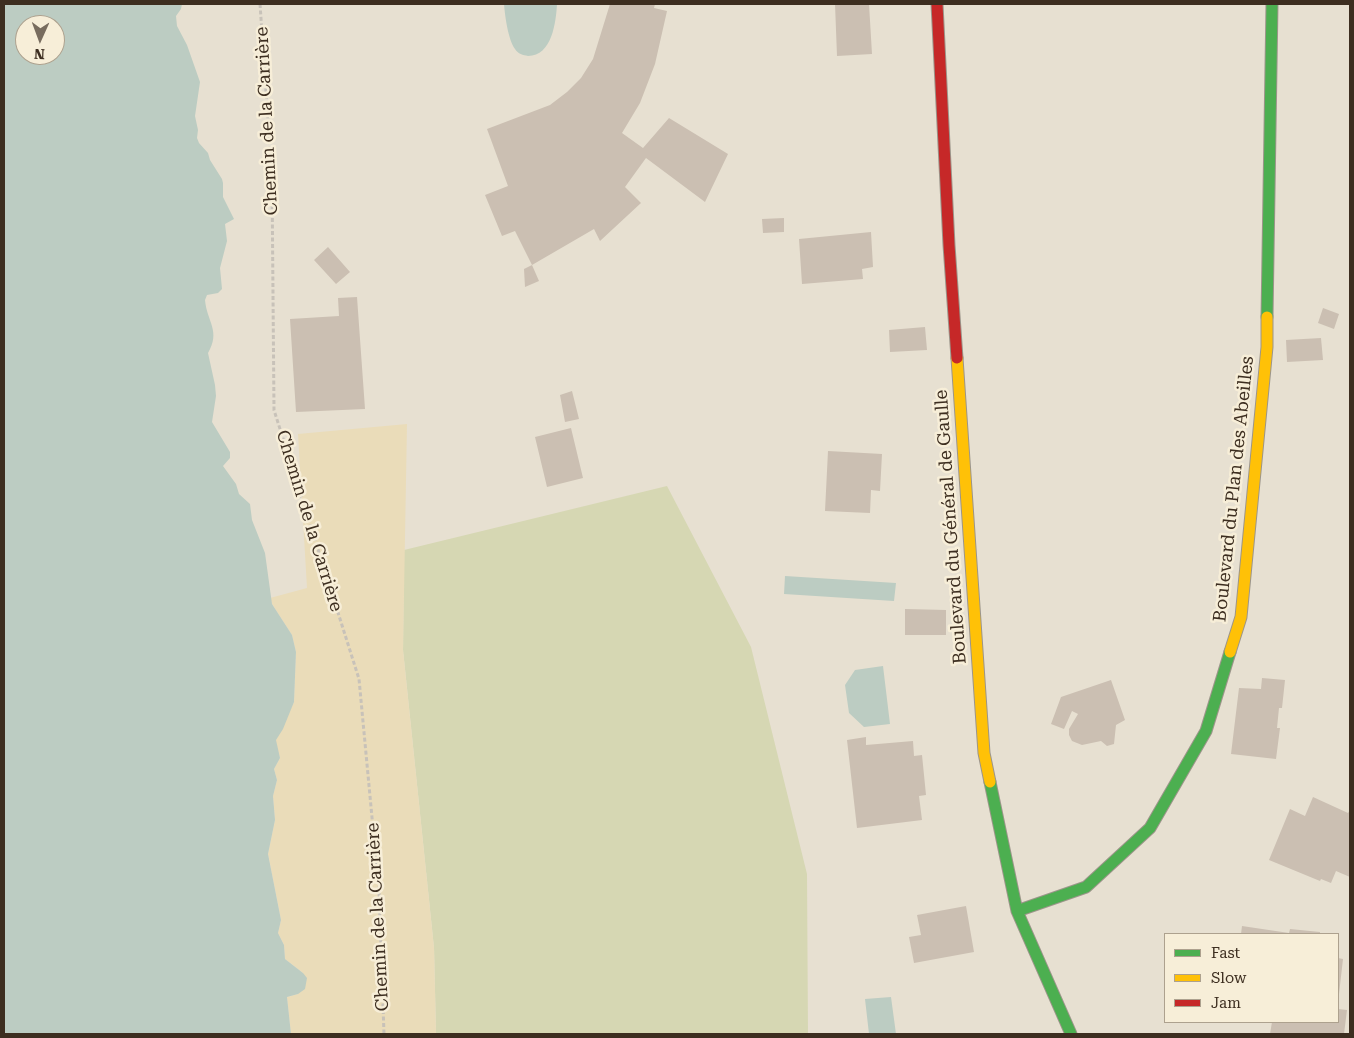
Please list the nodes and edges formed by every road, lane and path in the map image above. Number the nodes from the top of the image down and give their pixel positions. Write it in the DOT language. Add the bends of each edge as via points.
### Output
graph roads {
  1 [pos="260,4"];
  2 [pos="937,4"];
  3 [pos="1272,4"];
  4 [pos="1017,911"];
  5 [pos="384,1034"];
  6 [pos="1071,1034"];
  1 -- 5 [label="path, Chemin de la Carrière" via="272,179 274,410 359,679 379,892"];
  2 -- 4 [label="street, Boulevard du Général de Gaulle" via="949,244 984,753"];
  3 -- 4 [label="street, Boulevard du Plan des Abeilles" via="1267,347 1240,617 1206,731 1150,828 1086,887"];
  4 -- 6 [label="street, Boulevard du Général de Gaulle"];
}
